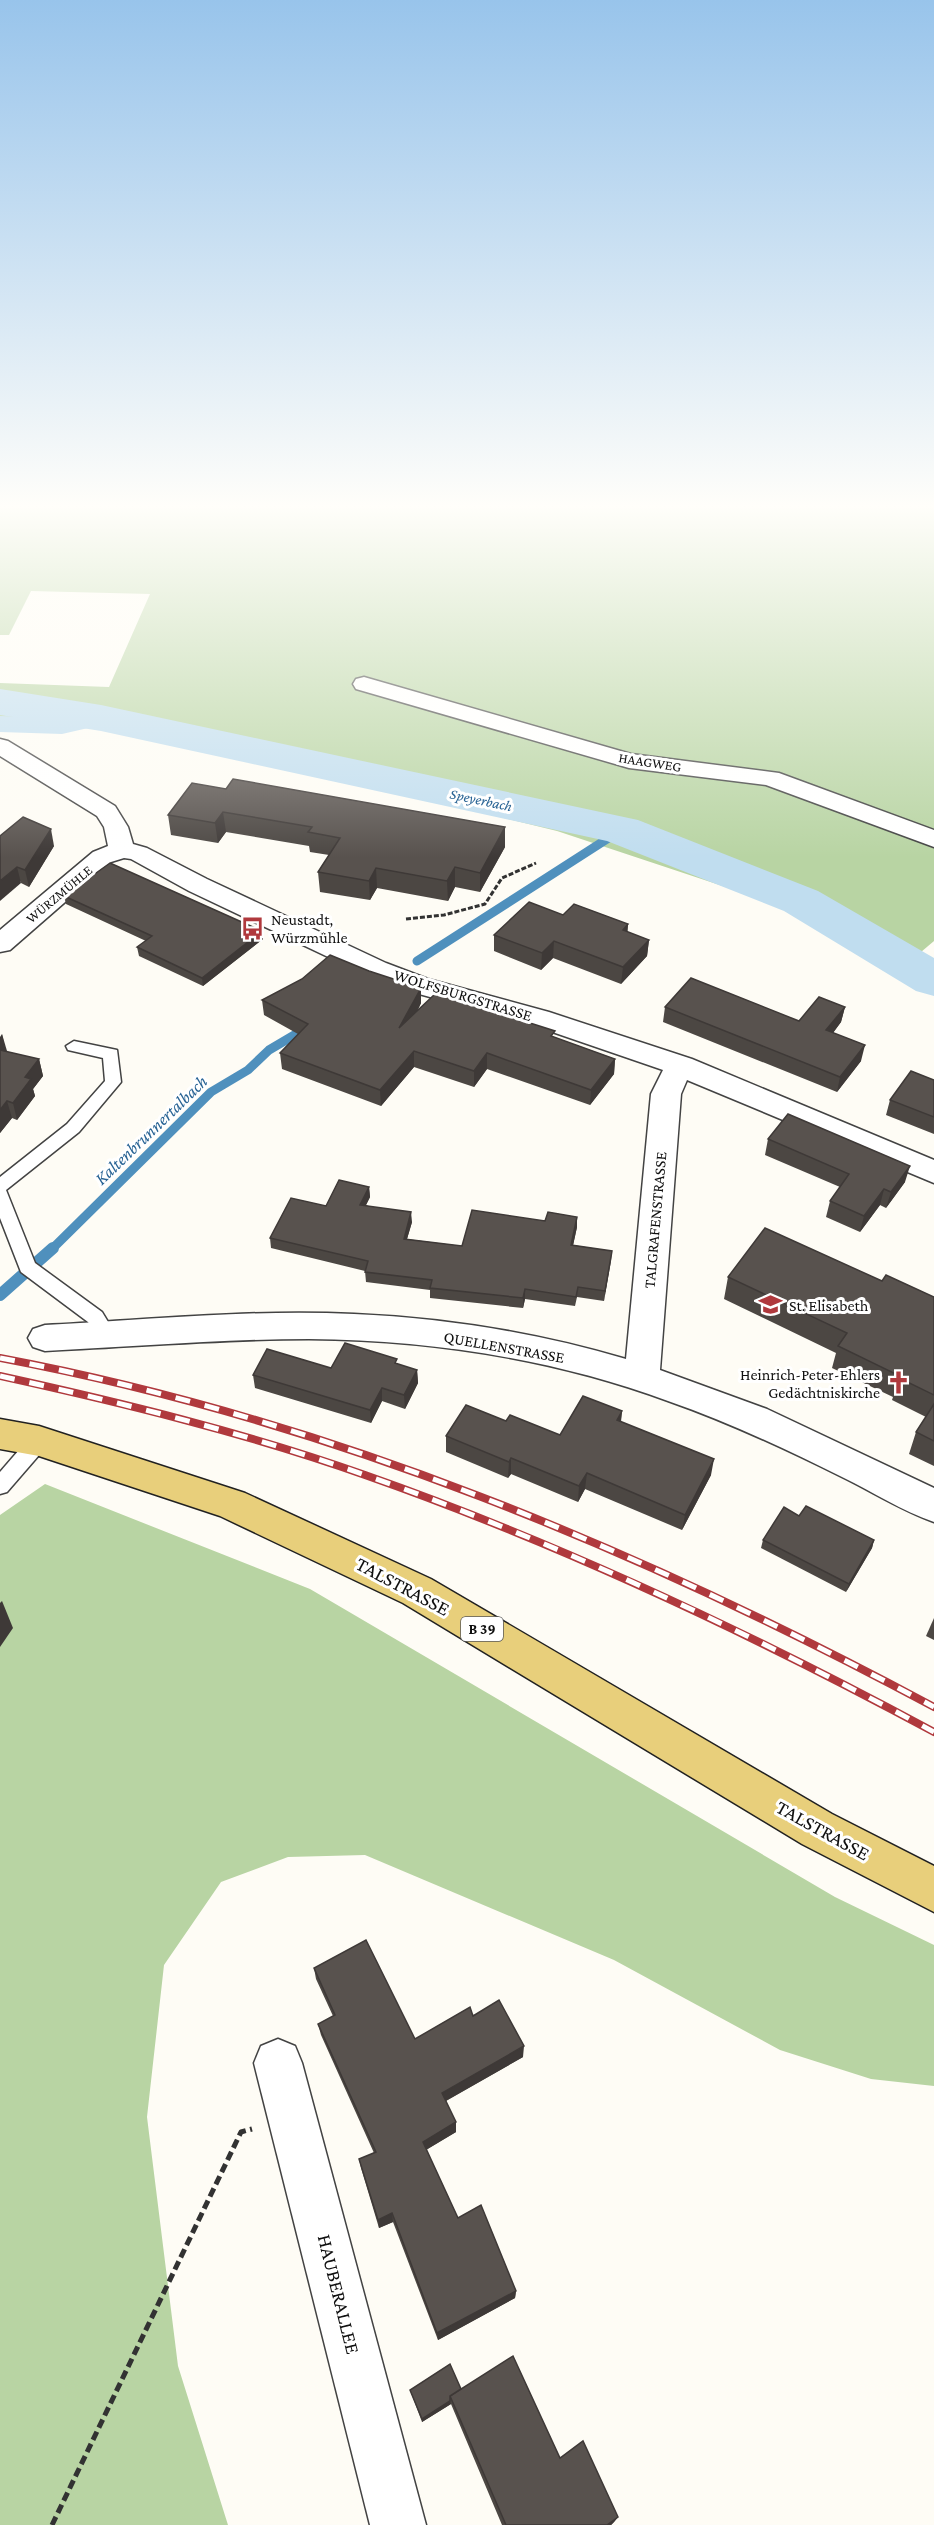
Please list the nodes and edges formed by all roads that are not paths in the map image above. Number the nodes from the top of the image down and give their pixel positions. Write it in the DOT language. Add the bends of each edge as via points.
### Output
graph roads {
  1 [pos="364,684"];
  2 [pos="0,746"];
  3 [pos="934,840"];
  4 [pos="122,850"];
  5 [pos="0,944"];
  6 [pos="74,1047"];
  7 [pos="682,1066"];
  8 [pos="934,1172"];
  9 [pos="0,1186"];
  10 [pos="0,1194"];
  11 [pos="107,1335"];
  12 [pos="45,1338"];
  13 [pos="642,1378"];
  14 [pos="0,1434"];
  15 [pos="39,1441"];
  16 [pos="0,1486"];
  17 [pos="934,1506"];
  18 [pos="934,1890"];
  19 [pos="278,2063"];
  20 [pos="398,2525"];
  1 -- 3 [label="street, HAAGWEG" via="629,761 770,778"];
  2 -- 4 [label="street" via="106,811 116,827"];
  4 -- 5 [label="street, WÜRZMÜHLE" via="102,857"];
  4 -- 7 [label="street, WOLFSBURGSTRASSE" via="138,853 354,959 418,985 539,1018"];
  6 -- 9 [label="lane" via="111,1054 114,1082 73,1128"];
  7 -- 8 [label="street, WOLFSBURGSTRASSE"];
  7 -- 13 [label="street, TALGRAFENSTRASSE" via="666,1094"];
  10 -- 11 [label="lane" via="27,1267 95,1317"];
  11 -- 12 [label="street, QUELLENSTRASSE"];
  11 -- 13 [label="street, QUELLENSTRASSE" via="326,1327 396,1330 477,1340"];
  13 -- 17 [label="street, QUELLENSTRASSE" via="811,1446"];
  14 -- 15 [label="main road, TALSTRASSE / B 39"];
  15 -- 16 [label="lane"];
  15 -- 18 [label="main road, TALSTRASSE / B 39" via="232,1504 417,1590 817,1829"];
  19 -- 20 [label="street, HAUBERALLEE"];
}
